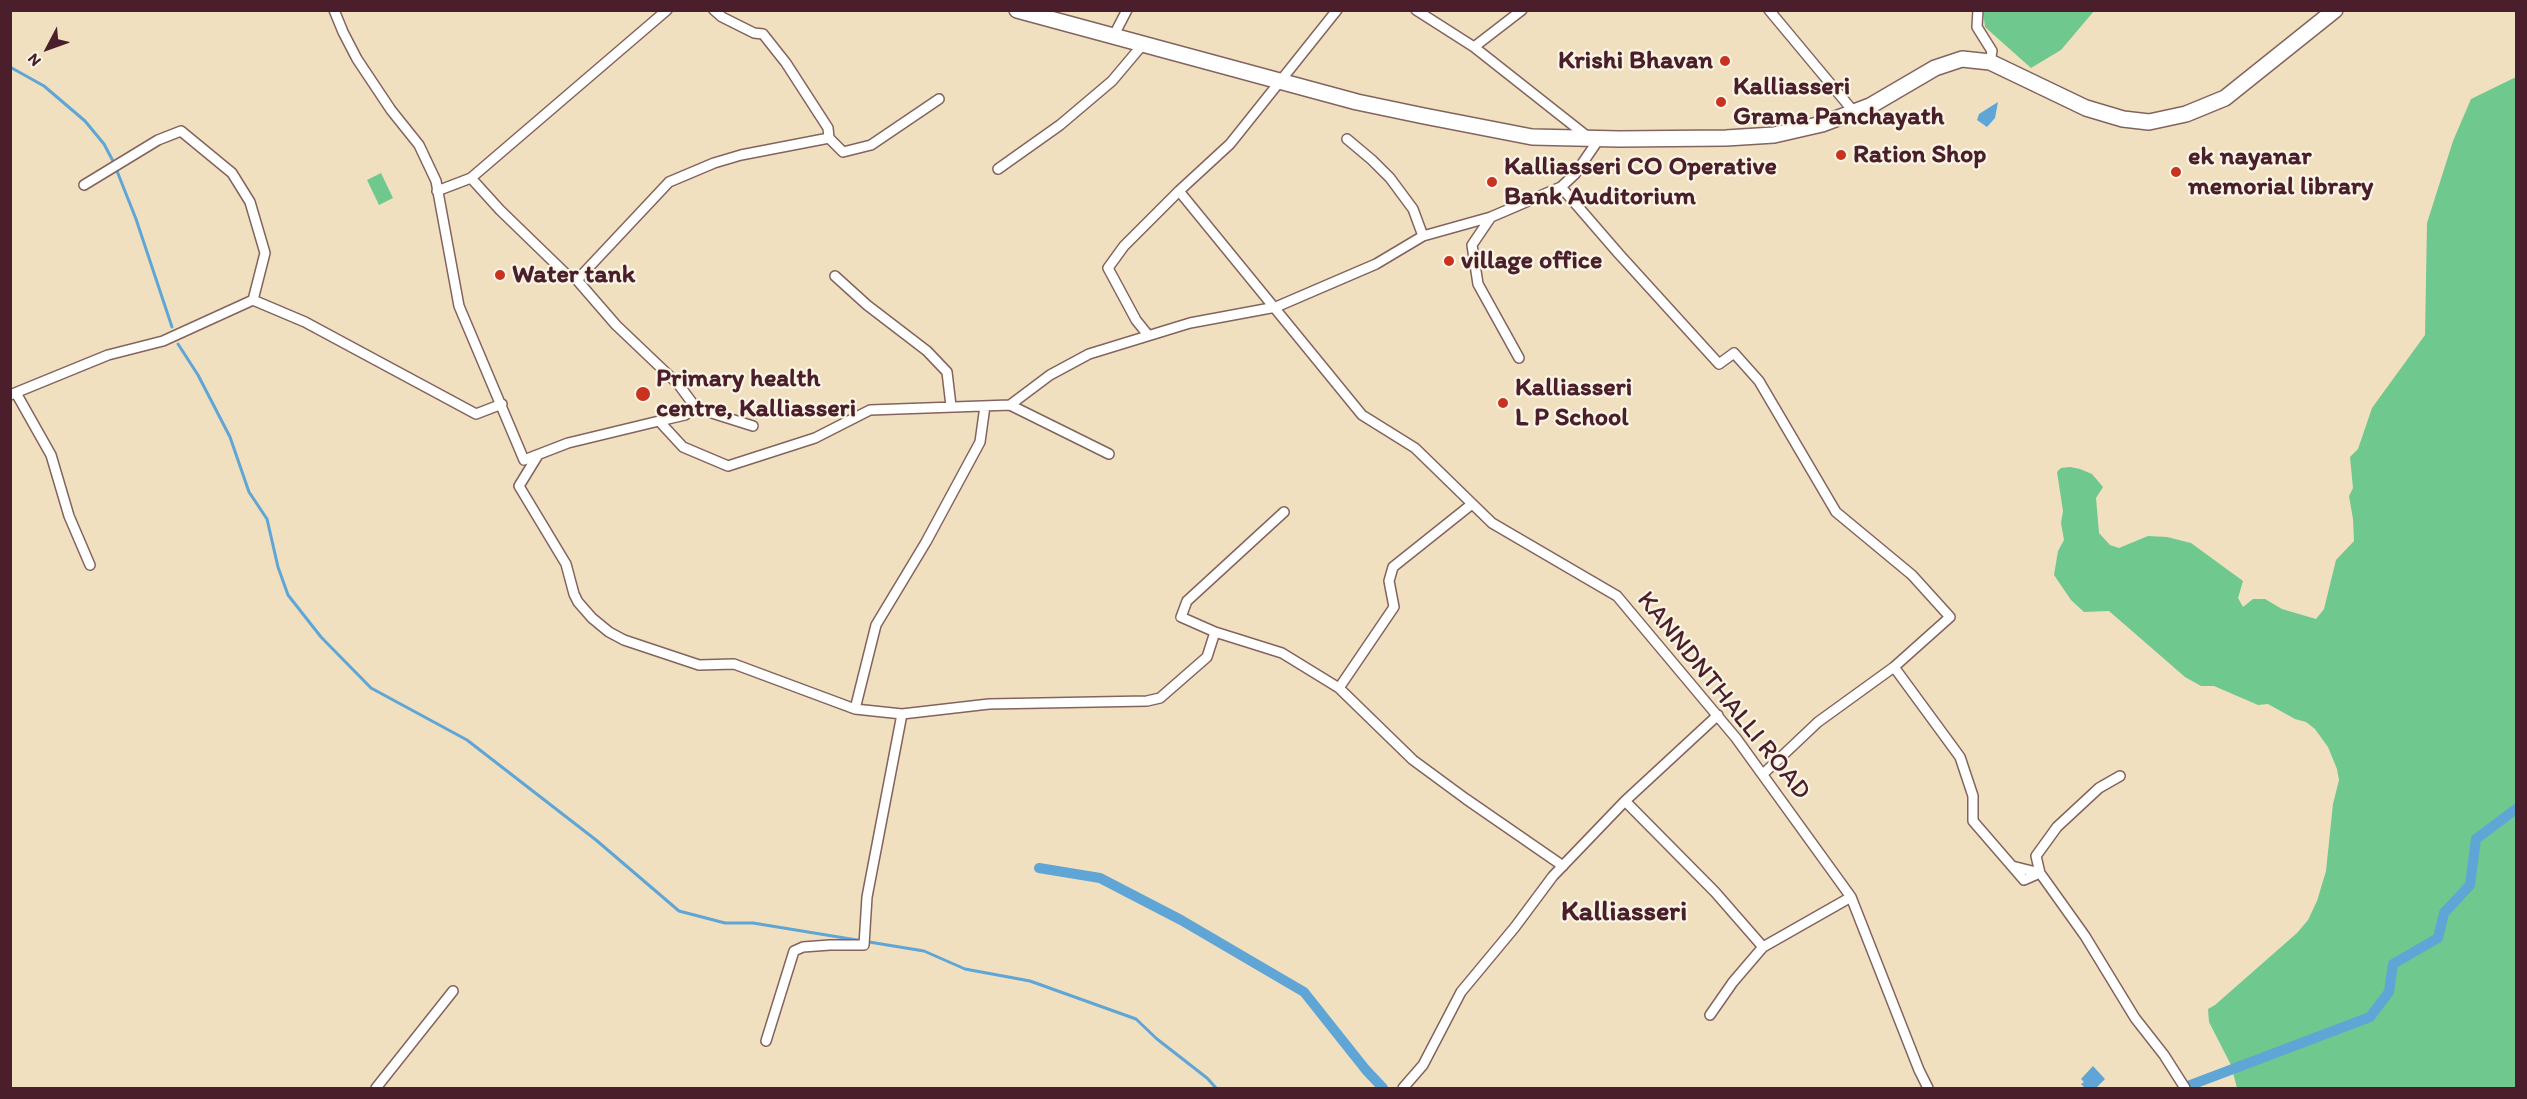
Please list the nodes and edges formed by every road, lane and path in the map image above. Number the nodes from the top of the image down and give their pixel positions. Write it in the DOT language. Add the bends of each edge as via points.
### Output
graph roads {
  1 [pos="334,10"];
  2 [pos="667,10"];
  3 [pos="714,10"];
  4 [pos="1017,10"];
  5 [pos="1127,10"];
  6 [pos="1337,10"];
  7 [pos="1416,10"];
  8 [pos="1522,10"];
  9 [pos="1769,10"];
  10 [pos="1978,10"];
  11 [pos="2336,10"];
  12 [pos="1114,35"];
  13 [pos="1144,44"];
  14 [pos="1474,47"];
  15 [pos="1990,62"];
  16 [pos="1281,80"];
  17 [pos="939,99"];
  18 [pos="1854,112"];
  19 [pos="830,138"];
  20 [pos="1347,139"];
  21 [pos="1595,139"];
  22 [pos="998,169"];
  23 [pos="471,178"];
  24 [pos="84,185"];
  25 [pos="1561,187"];
  26 [pos="437,190"];
  27 [pos="1179,191"];
  28 [pos="1491,217"];
  29 [pos="1423,236"];
  30 [pos="835,276"];
  31 [pos="577,280"];
  32 [pos="253,300"];
  33 [pos="1276,307"];
  34 [pos="1148,335"];
  35 [pos="1519,358"];
  36 [pos="13,394"];
  37 [pos="502,404"];
  38 [pos="1010,405"];
  39 [pos="951,406"];
  40 [pos="985,406"];
  41 [pos="696,408"];
  42 [pos="659,421"];
  43 [pos="753,426"];
  44 [pos="1108,454"];
  45 [pos="538,455"];
  46 [pos="1472,504"];
  47 [pos="1284,512"];
  48 [pos="90,565"];
  49 [pos="1215,632"];
  50 [pos="1894,667"];
  51 [pos="1339,688"];
  52 [pos="855,709"];
  53 [pos="902,714"];
  54 [pos="1718,715"];
  55 [pos="1762,774"];
  56 [pos="2120,776"];
  57 [pos="1625,801"];
  58 [pos="1563,866"];
  59 [pos="2040,873"];
  60 [pos="1851,897"];
  61 [pos="1763,947"];
  62 [pos="453,991"];
  63 [pos="1710,1015"];
  64 [pos="766,1041"];
  65 [pos="376,1089"];
  66 [pos="1403,1089"];
  67 [pos="1928,1089"];
  68 [pos="2184,1089"];
  1 -- 26 [label="street" via="357,59 419,145"];
  2 -- 23 [label="street"];
  3 -- 19 [label="street" via="763,34 828,128"];
  4 -- 12 [label="highway"];
  5 -- 12 [label="street"];
  6 -- 16 [label="street"];
  7 -- 14 [label="street"];
  8 -- 14 [label="street"];
  9 -- 18 [label="street"];
  10 -- 15 [label="street" via="1977,27 1992,51"];
  11 -- 15 [label="highway" via="2225,98 2186,114 2149,122 2086,108"];
  12 -- 13 [label="highway"];
  13 -- 16 [label="highway"];
  13 -- 22 [label="street" via="1112,81 1060,125"];
  14 -- 21 [label="street"];
  15 -- 18 [label="highway" via="1962,58"];
  16 -- 21 [label="highway" via="1357,102 1532,138"];
  16 -- 27 [label="street" via="1230,144"];
  17 -- 19 [label="street" via="871,145 843,152"];
  18 -- 21 [label="highway" via="1774,135"];
  19 -- 31 [label="street" via="741,155 669,182"];
  20 -- 29 [label="street" via="1395,186 1413,209"];
  21 -- 25 [label="street" via="1575,174"];
  23 -- 26 [label="street"];
  23 -- 31 [label="street" via="565,273"];
  24 -- 32 [label="street" via="158,140 181,131 232,173 250,202 265,253"];
  25 -- 28 [label="street"];
  25 -- 50 [label="street" via="1719,364 1734,353 1759,381 1836,512 1912,575 1950,617"];
  26 -- 37 [label="street" via="459,306"];
  27 -- 33 [label="street, KANNDNTHALLI ROAD"];
  27 -- 34 [label="street" via="1124,246 1108,268"];
  28 -- 29 [label="street"];
  28 -- 35 [label="street" via="1472,245 1478,284"];
  29 -- 33 [label="street" via="1376,264"];
  30 -- 39 [label="street" via="947,372"];
  31 -- 41 [label="street" via="616,325 679,385"];
  32 -- 36 [label="street" via="163,341 108,355"];
  32 -- 37 [label="street" via="305,322 476,414"];
  33 -- 34 [label="street"];
  33 -- 46 [label="street, KANNDNTHALLI ROAD" via="1362,415 1415,448"];
  34 -- 38 [label="street" via="1089,354 1050,375"];
  36 -- 48 [label="street" via="51,455 69,516"];
  37 -- 45 [label="street" via="524,460"];
  38 -- 40 [label="street"];
  38 -- 44 [label="street"];
  39 -- 40 [label="street"];
  39 -- 42 [label="street" via="870,410 815,438 728,466 683,447"];
  40 -- 52 [label="street" via="980,442 876,625"];
  41 -- 42 [label="street"];
  41 -- 43 [label="street"];
  42 -- 45 [label="street" via="568,443"];
  45 -- 52 [label="street" via="519,486 566,564 578,602 609,632 699,665 734,664"];
  46 -- 51 [label="street" via="1393,567 1389,581 1394,607"];
  46 -- 54 [label="street, KANNDNTHALLI ROAD" via="1492,523 1617,596"];
  47 -- 49 [label="street" via="1187,601 1181,617"];
  49 -- 51 [label="street" via="1282,653"];
  49 -- 53 [label="street" via="1207,657 1160,698 989,704"];
  50 -- 55 [label="street" via="1818,722"];
  50 -- 59 [label="street" via="1960,757 1973,796 1973,821 2024,880"];
  51 -- 58 [label="street" via="1413,760"];
  52 -- 53 [label="street"];
  53 -- 64 [label="street" via="867,897 864,945 803,947 794,951"];
  54 -- 55 [label="street, KANNDNTHALLI ROAD"];
  54 -- 57 [label="street"];
  55 -- 60 [label="street, KANNDNTHALLI ROAD"];
  56 -- 59 [label="street" via="2099,788 2057,827 2037,856"];
  57 -- 58 [label="street"];
  57 -- 61 [label="street"];
  58 -- 66 [label="street" via="1461,992 1423,1065"];
  59 -- 68 [label="street"];
  60 -- 61 [label="street"];
  60 -- 67 [label="street, KANNDNTHALLI ROAD"];
  61 -- 63 [label="street"];
  62 -- 65 [label="street"];
}
